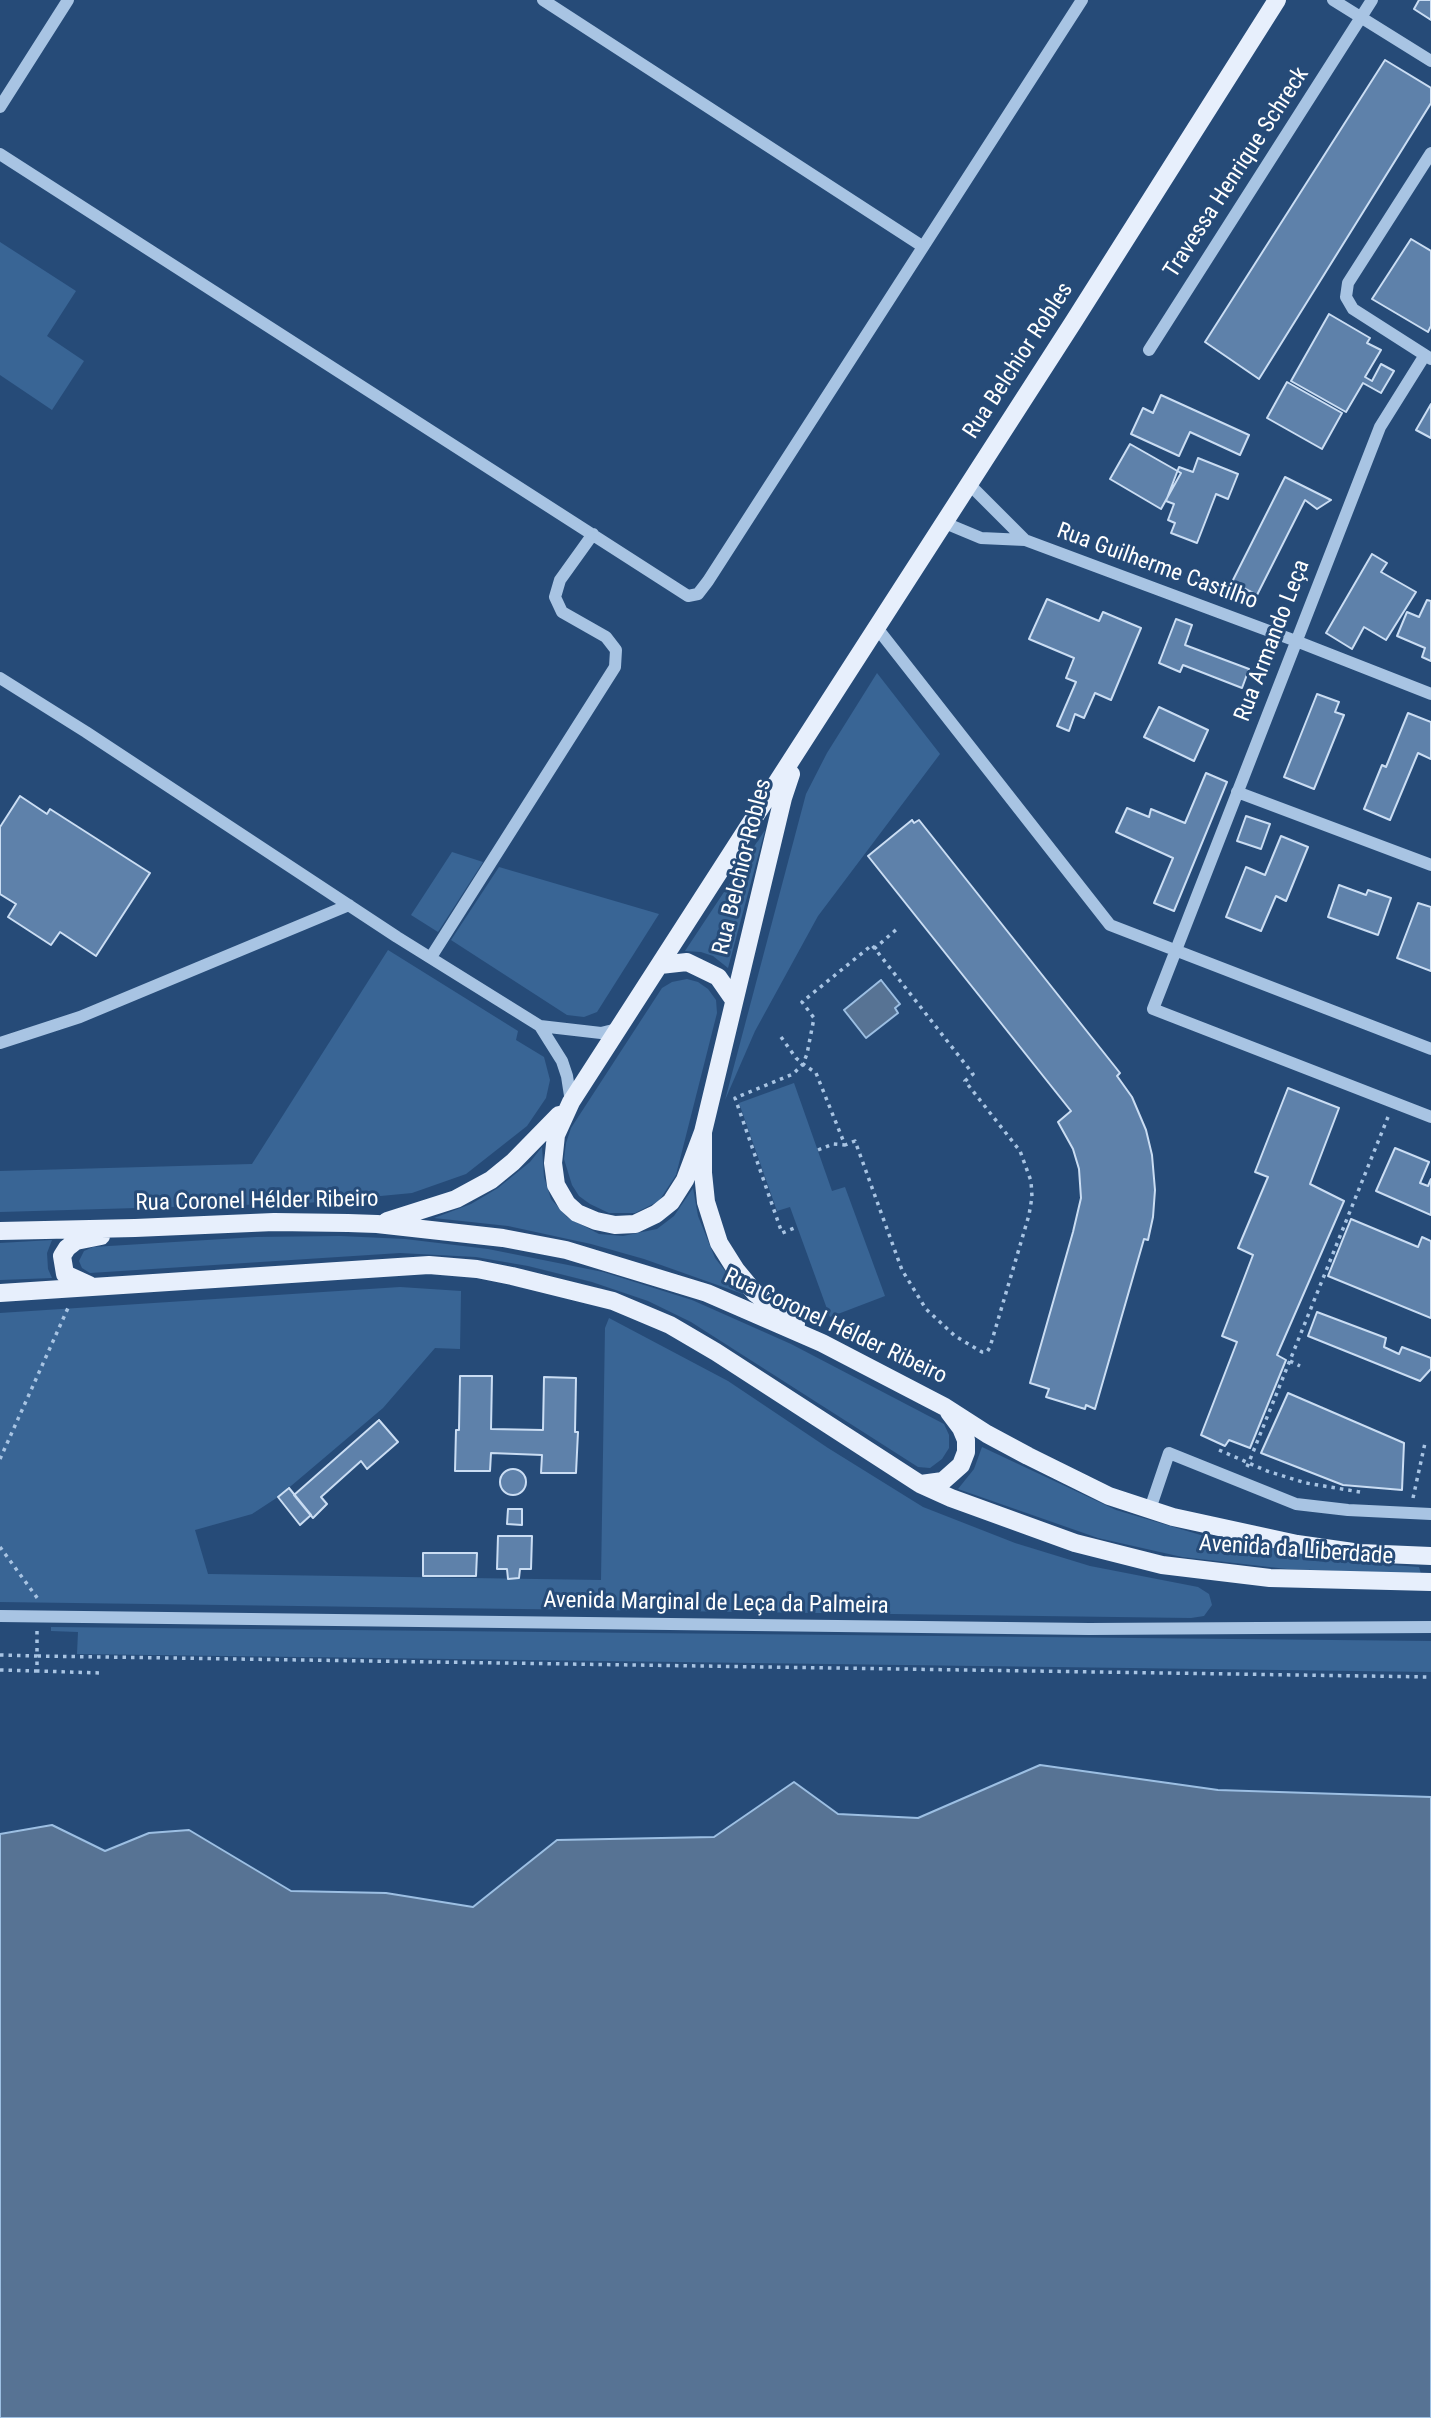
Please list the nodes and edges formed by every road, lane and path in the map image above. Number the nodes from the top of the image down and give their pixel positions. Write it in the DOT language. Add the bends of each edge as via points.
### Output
graph roads {
  1 [pos="68,0"];
  2 [pos="543,0"];
  3 [pos="1082,0"];
  4 [pos="1278,0"];
  5 [pos="1334,0"];
  6 [pos="1372,0"];
  7 [pos="1361,17"];
  8 [pos="1431,61"];
  9 [pos="0,107"];
  10 [pos="0,153"];
  11 [pos="1431,153"];
  12 [pos="922,246"];
  13 [pos="1149,351"];
  14 [pos="1428,357"];
  15 [pos="969,484"];
  16 [pos="945,523"];
  17 [pos="593,534"];
  18 [pos="1025,540"];
  19 [pos="877,628"];
  20 [pos="1296,640"];
  21 [pos="0,678"];
  22 [pos="1431,694"];
  23 [pos="800,747"];
  24 [pos="1237,792"];
  25 [pos="1431,865"];
  26 [pos="349,905"];
  27 [pos="898,928"];
  28 [pos="874,949"];
  29 [pos="1176,950"];
  30 [pos="431,957"];
  31 [pos="660,965"];
  32 [pos="734,1000"];
  33 [pos="540,1026"];
  34 [pos="617,1029"];
  35 [pos="781,1037"];
  36 [pos="0,1043"];
  37 [pos="1431,1049"];
  38 [pos="803,1064"];
  39 [pos="571,1102"];
  40 [pos="1394,1102"];
  41 [pos="1431,1117"];
  42 [pos="703,1132"];
  43 [pos="845,1144"];
  44 [pos="818,1150"];
  45 [pos="377,1224"];
  46 [pos="797,1227"];
  47 [pos="135,1228"];
  48 [pos="0,1231"];
  49 [pos="95,1287"];
  50 [pos="0,1293"];
  51 [pos="69,1305"];
  52 [pos="821,1343"];
  53 [pos="1290,1361"];
  54 [pos="1300,1366"];
  55 [pos="945,1407"];
  56 [pos="1425,1443"];
  57 [pos="1219,1450"];
  58 [pos="0,1459"];
  59 [pos="1249,1463"];
  60 [pos="920,1484"];
  61 [pos="1363,1492"];
  62 [pos="1422,1494"];
  63 [pos="1150,1509"];
  64 [pos="1431,1514"];
  65 [pos="0,1547"];
  66 [pos="1431,1556"];
  67 [pos="1431,1582"];
  68 [pos="0,1616"];
  69 [pos="37,1616"];
  70 [pos="1431,1627"];
  71 [pos="0,1655"];
  72 [pos="37,1656"];
  73 [pos="0,1670"];
  74 [pos="37,1671"];
  75 [pos="101,1672"];
  76 [pos="1431,1677"];
  1 -- 9 [label="street"];
  2 -- 12 [label="street"];
  3 -- 12 [label="street"];
  4 -- 15 [label="main road, Rua Belchior Robles"];
  5 -- 7 [label="street"];
  6 -- 7 [label="street, Travessa Henrique Schreck"];
  7 -- 8 [label="street"];
  7 -- 13 [label="street, Travessa Henrique Schreck"];
  10 -- 17 [label="street"];
  11 -- 14 [label="street" via="1348,283 1346,297 1353,309"];
  12 -- 17 [label="street" via="698,594 688,596"];
  14 -- 20 [label="street, Rua Armando Leça" via="1380,427"];
  15 -- 16 [label="main road, Rua Belchior Robles"];
  15 -- 18 [label="street, Rua Guilherme Castilho"];
  16 -- 18 [label="street, Rua Guilherme Castilho" via="981,538"];
  16 -- 19 [label="main road, Rua Belchior Robles"];
  17 -- 30 [label="street" via="561,580 555,597 562,612 606,637 616,650 615,667"];
  18 -- 20 [label="street, Rua Guilherme Castilho"];
  19 -- 23 [label="main road, Rua Belchior Robles"];
  19 -- 29 [label="street" via="1110,925"];
  20 -- 22 [label="street, Rua Guilherme Castilho"];
  20 -- 24 [label="street, Rua Armando Leça"];
  21 -- 26 [label="street"];
  23 -- 31 [label="main road, Rua Belchior Robles"];
  23 -- 32 [label="main road, Rua Belchior Robles" via="783,798"];
  24 -- 25 [label="street"];
  24 -- 29 [label="street, Rua Armando Leça"];
  26 -- 30 [label="street"];
  26 -- 36 [label="street" via="80,1017"];
  27 -- 28 [label="path"];
  28 -- 38 [label="path" via="872,946 802,1002 814,1018"];
  28 -- 43 [label="path" via="973,1074 965,1081 1020,1151 1031,1181 1029,1215 987,1352 955,1336 926,1309 902,1270 855,1141"];
  29 -- 37 [label="street"];
  29 -- 40 [label="street, Rua Armando Leça" via="1153,1009"];
  30 -- 33 [label="street"];
  31 -- 32 [label="main road, Rua Belchior Robles" via="687,962 718,977"];
  31 -- 34 [label="main road, Rua Belchior Robles"];
  32 -- 42 [label="main road, Rua Belchior Robles"];
  33 -- 34 [label="street" via="601,1033"];
  33 -- 39 [label="street" via="562,1061"];
  34 -- 39 [label="main road, Rua Belchior Robles"];
  35 -- 38 [label="path"];
  38 -- 43 [label="path" via="816,1073"];
  38 -- 46 [label="path" via="793,1074 735,1098 782,1233"];
  39 -- 42 [label="main road, Rua Belchior Robles" via="556,1135 556,1185 567,1204 596,1221 635,1224 671,1202 685,1180"];
  39 -- 45 [label="main road, Rua Belchior Robles" via="491,1180 456,1199"];
  40 -- 41 [label="street, Rua Armando Leça"];
  40 -- 53 [label="path"];
  42 -- 52 [label="main road, Rua Belchior Robles" via="706,1202 719,1242 755,1293"];
  43 -- 44 [label="path"];
  45 -- 47 [label="main road, Rua Coronel Hélder Ribeiro" via="274,1222"];
  45 -- 52 [label="main road, Rua Coronel Hélder Ribeiro" via="566,1250 707,1293"];
  47 -- 48 [label="main road, Rua Coronel Hélder Ribeiro"];
  47 -- 49 [label="main road" via="76,1241 62,1256 65,1274"];
  49 -- 50 [label="main road"];
  49 -- 60 [label="main road" via="429,1265 512,1276 613,1301 670,1325"];
  51 -- 58 [label="path"];
  52 -- 55 [label="main road, Rua Coronel Hélder Ribeiro"];
  53 -- 54 [label="path"];
  53 -- 59 [label="path"];
  55 -- 60 [label="main road, Rua Coronel Hélder Ribeiro" via="961,1428 966,1452 961,1465 943,1481"];
  55 -- 63 [label="main road, Avenida da Liberdade" via="1028,1456 1109,1496"];
  56 -- 62 [label="path" via="1413,1494"];
  57 -- 59 [label="path"];
  59 -- 61 [label="path" via="1306,1483"];
  60 -- 67 [label="main road, Avenida da Liberdade" via="1074,1543 1161,1565 1302,1581"];
  63 -- 64 [label="street" via="1169,1453 1296,1504"];
  63 -- 66 [label="main road, Avenida da Liberdade" via="1297,1544"];
  65 -- 69 [label="path" via="37,1598"];
  68 -- 69 [label="street, Avenida Marginal de Leça da Palmeira"];
  69 -- 70 [label="street, Avenida Marginal de Leça da Palmeira" via="1102,1629"];
  69 -- 72 [label="path"];
  71 -- 72 [label="path"];
  72 -- 74 [label="path"];
  72 -- 76 [label="path"];
  73 -- 74 [label="path"];
  74 -- 75 [label="path"];
}
